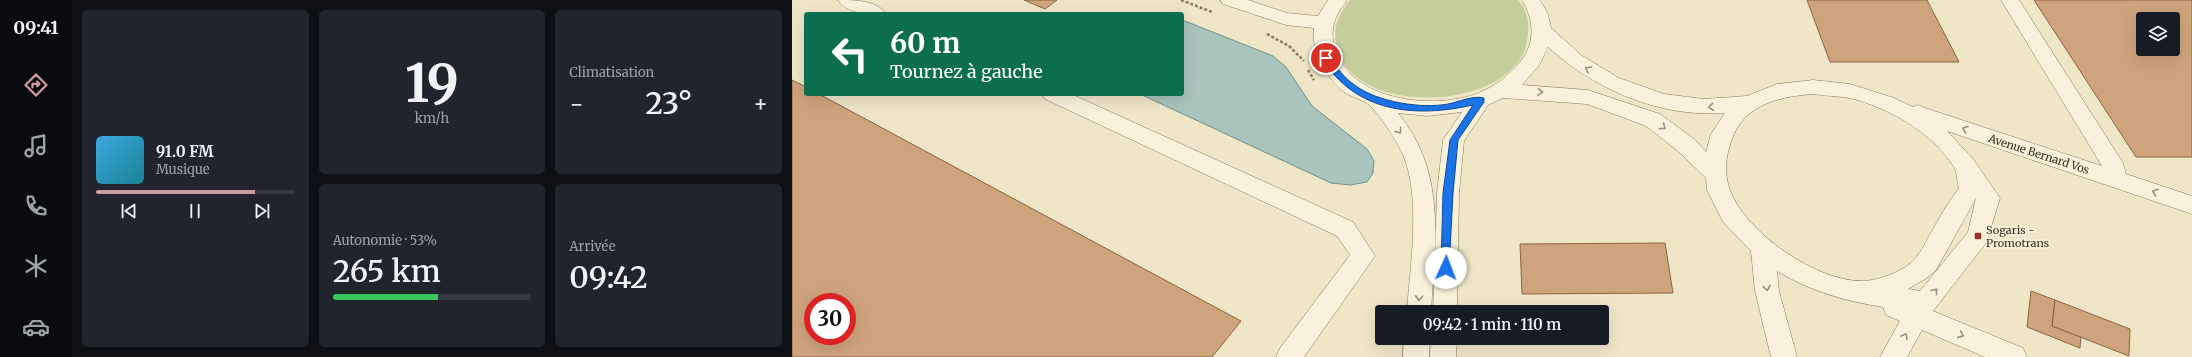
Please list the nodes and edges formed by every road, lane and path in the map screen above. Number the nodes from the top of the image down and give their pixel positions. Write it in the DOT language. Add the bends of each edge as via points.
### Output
graph roads {
  1 [pos="847,0"];
  2 [pos="1181,0"];
  3 [pos="1229,0"];
  4 [pos="1338,0"];
  5 [pos="1531,0"];
  6 [pos="2010,0"];
  7 [pos="873,12"];
  8 [pos="1216,14"];
  9 [pos="1324,23"];
  10 [pos="1542,31"];
  11 [pos="1265,34"];
  12 [pos="1316,82"];
  13 [pos="1491,95"];
  14 [pos="1056,96"];
  15 [pos="1376,100"];
  16 [pos="1750,102"];
  17 [pos="1887,103"];
  18 [pos="1965,165"];
  19 [pos="1715,174"];
  20 [pos="2115,179"];
  21 [pos="2192,205"];
  22 [pos="1762,249"];
  23 [pos="1861,292"];
  24 [pos="1418,305"];
  25 [pos="1444,305"];
  26 [pos="1917,316"];
  27 [pos="1417,345"];
  28 [pos="1444,345"];
  29 [pos="1289,357"];
  30 [pos="1416,357"];
  31 [pos="1443,357"];
  32 [pos="1784,357"];
  33 [pos="1894,357"];
  34 [pos="2014,357"];
  1 -- 7 [label="street"];
  2 -- 8 [label="path"];
  3 -- 9 [label="street" via="1286,19"];
  4 -- 9 [label="street" via="1332,6"];
  5 -- 10 [label="street" via="1537,8"];
  6 -- 20 [label="street" via="2115,168"];
  9 -- 15 [label="street" via="1322,40 1326,58 1337,75 1354,89"];
  10 -- 13 [label="street" via="1537,52 1523,73"];
  16 -- 10 [label="street, one-way" via="1704,107 1663,100 1612,83 1574,60"];
  11 -- 12 [label="path" via="1289,46 1303,58 1310,76"];
  13 -- 15 [label="street" via="1446,108 1417,108"];
  13 -- 19 [label="street, one-way" via="1588,96 1653,120 1686,145"];
  13 -- 25 [label="street" via="1454,140 1448,193"];
  14 -- 29 [label="street" via="1345,229 1363,256"];
  15 -- 24 [label="street, one-way" via="1408,142 1422,179"];
  16 -- 17 [label="street" via="1778,91 1813,87 1850,91"];
  16 -- 19 [label="street" via="1728,121 1716,145"];
  17 -- 18 [label="street" via="1918,119 1944,140"];
  20 -- 17 [label="street, Avenue Bernard Vos, one-way"];
  18 -- 23 [label="street" via="1970,189 1925,265 1899,283"];
  23 -- 18 [label="street, one-way" via="1925,303 1978,236 1989,198"];
  19 -- 22 [label="street" via="1723,200 1739,225"];
  21 -- 20 [label="street, Avenue Bernard Vos, one-way"];
  22 -- 23 [label="street" via="1792,269 1825,284"];
  22 -- 32 [label="street, one-way" via="1767,291"];
  23 -- 26 [label="street"];
  33 -- 26 [label="street, one-way"];
  26 -- 34 [label="street, one-way"];
  27 -- 30 [label="street"];
  28 -- 31 [label="street"];
}
